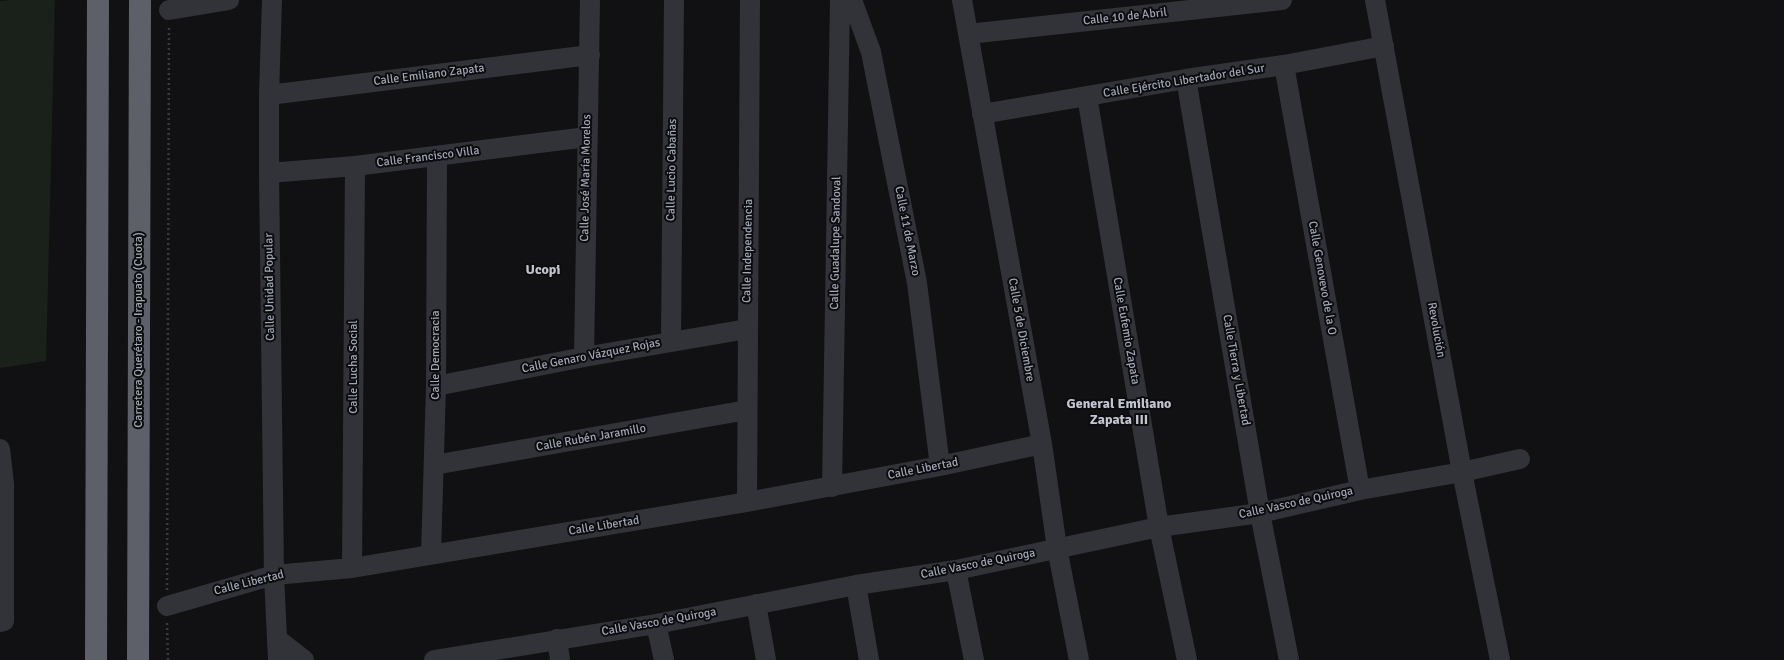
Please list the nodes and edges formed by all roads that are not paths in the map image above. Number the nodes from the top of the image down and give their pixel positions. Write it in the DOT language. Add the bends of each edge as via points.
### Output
graph roads {
  1 [pos="98,0"];
  2 [pos="140,0"];
  3 [pos="229,0"];
  4 [pos="272,0"];
  5 [pos="590,0"];
  6 [pos="674,0"];
  7 [pos="750,0"];
  8 [pos="840,0"];
  9 [pos="852,0"];
  10 [pos="962,0"];
  11 [pos="1282,0"];
  12 [pos="1375,0"];
  13 [pos="169,10"];
  14 [pos="968,34"];
  15 [pos="1384,46"];
  16 [pos="590,55"];
  17 [pos="1284,65"];
  18 [pos="1186,80"];
  19 [pos="269,95"];
  20 [pos="1087,96"];
  21 [pos="982,114"];
  22 [pos="587,137"];
  23 [pos="436,156"];
  24 [pos="355,166"];
  25 [pos="269,173"];
  26 [pos="747,329"];
  27 [pos="671,341"];
  28 [pos="584,357"];
  29 [pos="436,386"];
  30 [pos="747,410"];
  31 [pos="1042,444"];
  32 [pos="0,449"];
  33 [pos="1520,459"];
  34 [pos="434,466"];
  35 [pos="940,466"];
  36 [pos="1462,472"];
  37 [pos="2,485"];
  38 [pos="832,487"];
  39 [pos="1360,490"];
  40 [pos="748,502"];
  41 [pos="1260,513"];
  42 [pos="1159,527"];
  43 [pos="1057,548"];
  44 [pos="431,554"];
  45 [pos="352,568"];
  46 [pos="956,570"];
  47 [pos="274,575"];
  48 [pos="856,585"];
  49 [pos="756,604"];
  50 [pos="166,606"];
  51 [pos="0,622"];
  52 [pos="656,624"];
  53 [pos="277,640"];
  54 [pos="557,640"];
  55 [pos="460,658"];
  56 [pos="96,660"];
  57 [pos="138,660"];
  58 [pos="278,660"];
  59 [pos="304,660"];
  60 [pos="434,660"];
  61 [pos="560,660"];
  62 [pos="664,660"];
  63 [pos="766,660"];
  64 [pos="869,660"];
  65 [pos="974,660"];
  66 [pos="1079,660"];
  67 [pos="1187,660"];
  68 [pos="1290,660"];
  69 [pos="1500,660"];
  1 -- 56 [label="highway"];
  2 -- 57 [label="highway, Carretera Querétaro - Irapuato (Cuota)"];
  3 -- 13 [label="street"];
  4 -- 19 [label="street, Calle Unidad Popular"];
  5 -- 16 [label="street, Calle José María Morelos"];
  6 -- 27 [label="street, Calle Lucio Cabañas"];
  7 -- 26 [label="street, Calle Independencia"];
  8 -- 38 [label="street, Calle Guadalupe Sandoval"];
  9 -- 35 [label="street, Calle 11 de Marzo" via="871,52 917,283"];
  10 -- 14 [label="street, Calle 5 de Diciembre"];
  11 -- 14 [label="street, Calle 10 de Abril"];
  12 -- 15 [label="street, Revolución"];
  14 -- 21 [label="street, Calle 5 de Diciembre"];
  15 -- 17 [label="street, Calle Ejército Libertador del Sur"];
  15 -- 36 [label="street, Revolución"];
  16 -- 19 [label="street, Calle Emiliano Zapata"];
  16 -- 22 [label="street, Calle José María Morelos"];
  17 -- 18 [label="street, Calle Ejército Libertador del Sur"];
  17 -- 39 [label="street, Calle Genovevo de la O"];
  18 -- 20 [label="street, Calle Ejército Libertador del Sur"];
  18 -- 41 [label="street, Calle Tierra y Libertad"];
  19 -- 25 [label="street, Calle Unidad Popular"];
  20 -- 21 [label="street, Calle Ejército Libertador del Sur"];
  20 -- 42 [label="street, Calle Eufemio Zapata"];
  21 -- 31 [label="street, Calle 5 de Diciembre"];
  22 -- 23 [label="street, Calle Francisco Villa"];
  22 -- 28 [label="street, Calle José María Morelos"];
  23 -- 24 [label="street, Calle Francisco Villa"];
  23 -- 29 [label="street, Calle Democracia"];
  24 -- 25 [label="street, Calle Francisco Villa"];
  24 -- 45 [label="street, Calle Lucha Social"];
  25 -- 47 [label="street, Calle Unidad Popular"];
  26 -- 27 [label="street, Calle Genaro Vázquez Rojas"];
  26 -- 30 [label="street, Calle Independencia"];
  27 -- 28 [label="street, Calle Genaro Vázquez Rojas"];
  28 -- 29 [label="street, Calle Genaro Vázquez Rojas"];
  29 -- 34 [label="street, Calle Democracia"];
  30 -- 34 [label="street, Calle Rubén Jaramillo"];
  30 -- 40 [label="street, Calle Independencia"];
  31 -- 35 [label="street, Calle Libertad"];
  31 -- 43 [label="street, Calle 5 de Diciembre"];
  32 -- 37 [label="street"];
  33 -- 36 [label="street, Calle Vasco de Quiroga"];
  34 -- 44 [label="street, Calle Democracia"];
  35 -- 38 [label="street, Calle Libertad"];
  36 -- 39 [label="street, Calle Vasco de Quiroga"];
  36 -- 69 [label="street, Revolución"];
  37 -- 51 [label="street" via="4,621"];
  38 -- 40 [label="street, Calle Libertad"];
  39 -- 41 [label="street, Calle Vasco de Quiroga"];
  40 -- 44 [label="street, Calle Libertad"];
  41 -- 42 [label="street, Calle Vasco de Quiroga"];
  41 -- 68 [label="street, Calle Tierra y Libertad"];
  42 -- 43 [label="street, Calle Vasco de Quiroga"];
  42 -- 67 [label="street, Calle Eufemio Zapata"];
  43 -- 46 [label="street, Calle Vasco de Quiroga"];
  43 -- 66 [label="street, Calle 5 de Diciembre"];
  44 -- 45 [label="street, Calle Libertad"];
  45 -- 47 [label="street, Calle Libertad"];
  46 -- 48 [label="street, Calle Vasco de Quiroga"];
  46 -- 65 [label="street"];
  47 -- 50 [label="street, Calle Libertad"];
  47 -- 53 [label="street, Calle Unidad Popular"];
  48 -- 49 [label="street, Calle Vasco de Quiroga"];
  48 -- 64 [label="street"];
  49 -- 52 [label="street, Calle Vasco de Quiroga"];
  49 -- 63 [label="street"];
  52 -- 54 [label="street, Calle Vasco de Quiroga"];
  52 -- 62 [label="street"];
  53 -- 58 [label="street, Calle Unidad Popular"];
  53 -- 59 [label="street"];
  54 -- 55 [label="street, Calle Vasco de Quiroga"];
  54 -- 61 [label="street"];
  55 -- 60 [label="street, Calle Vasco de Quiroga"];
}
